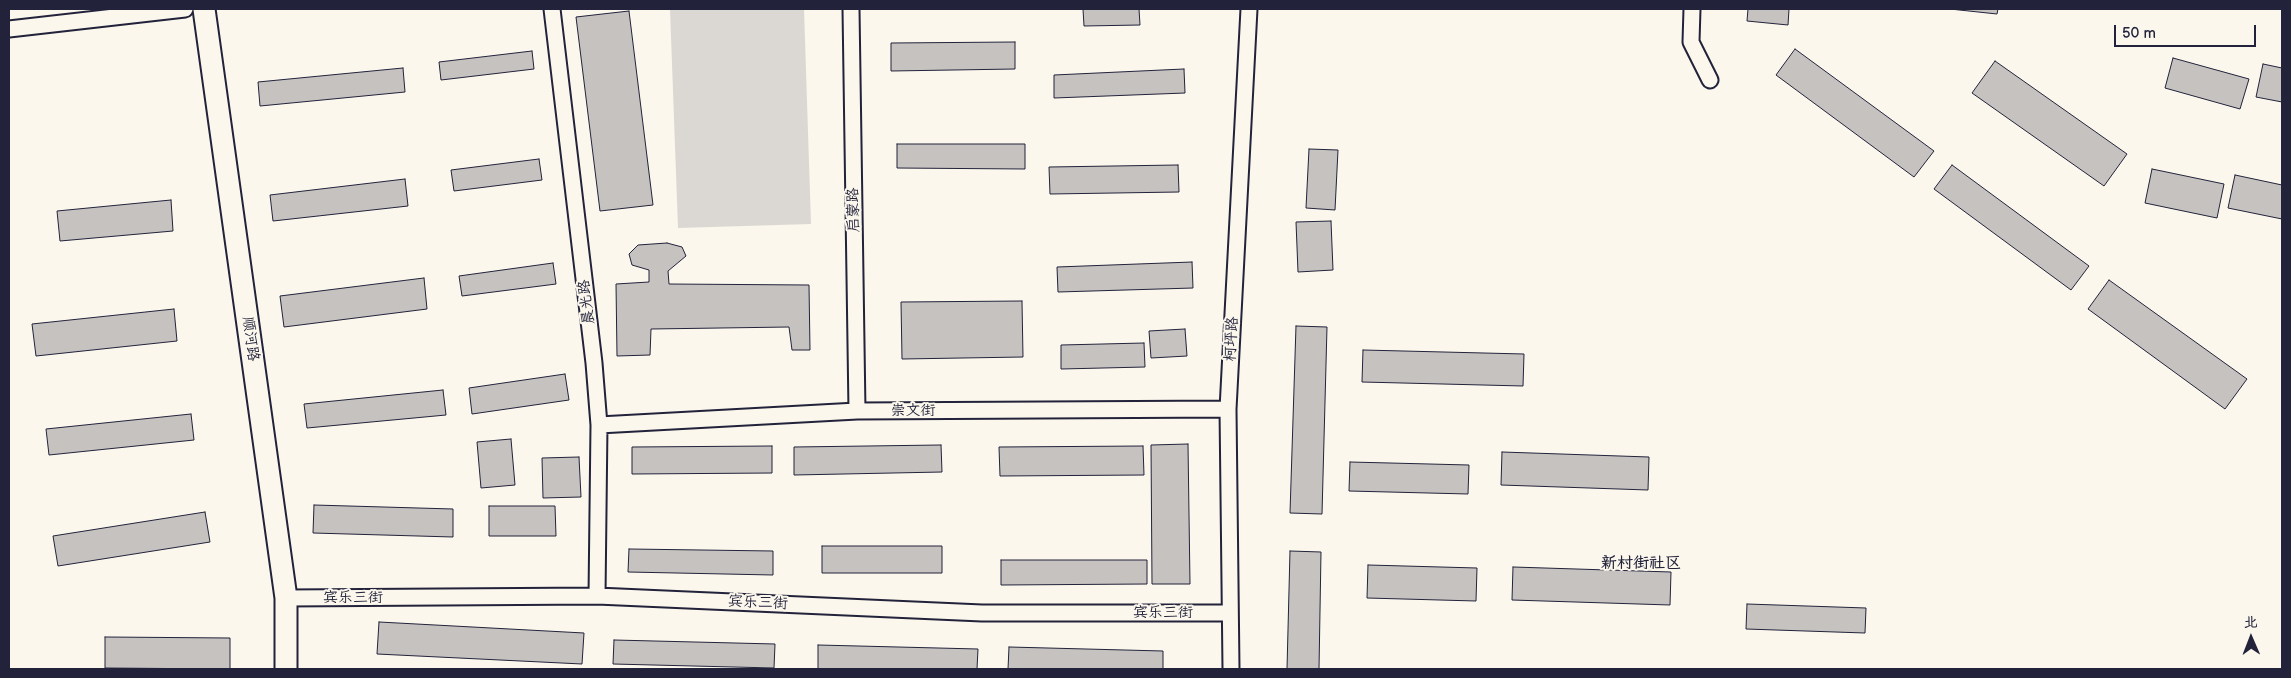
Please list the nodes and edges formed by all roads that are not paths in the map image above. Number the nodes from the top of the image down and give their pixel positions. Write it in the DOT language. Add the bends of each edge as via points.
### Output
graph roads {
  1 [pos="185,9"];
  2 [pos="204,9"];
  3 [pos="552,9"];
  4 [pos="851,9"];
  5 [pos="1249,9"];
  6 [pos="1692,9"];
  7 [pos="9,29"];
  8 [pos="1710,80"];
  9 [pos="1228,409"];
  10 [pos="857,411"];
  11 [pos="599,425"];
  12 [pos="597,596"];
  13 [pos="286,598"];
  14 [pos="1230,613"];
  15 [pos="286,669"];
  16 [pos="1231,669"];
  1 -- 7 [label="street"];
  2 -- 13 [label="street, 顺河路"];
  3 -- 11 [label="street, 晨光路"];
  4 -- 10 [label="street, 启蒙路"];
  5 -- 9 [label="street, 柯坪路"];
  6 -- 8 [label="street" via="1691,42"];
  9 -- 10 [label="street, 崇文街"];
  9 -- 14 [label="street, 柯坪路"];
  10 -- 11 [label="street, 崇文街"];
  11 -- 12 [label="street, 晨光路"];
  12 -- 13 [label="street, 宾乐三街"];
  12 -- 14 [label="street, 宾乐三街" via="982,613"];
  13 -- 15 [label="street, 顺河路"];
  14 -- 16 [label="street, 柯坪路"];
}
